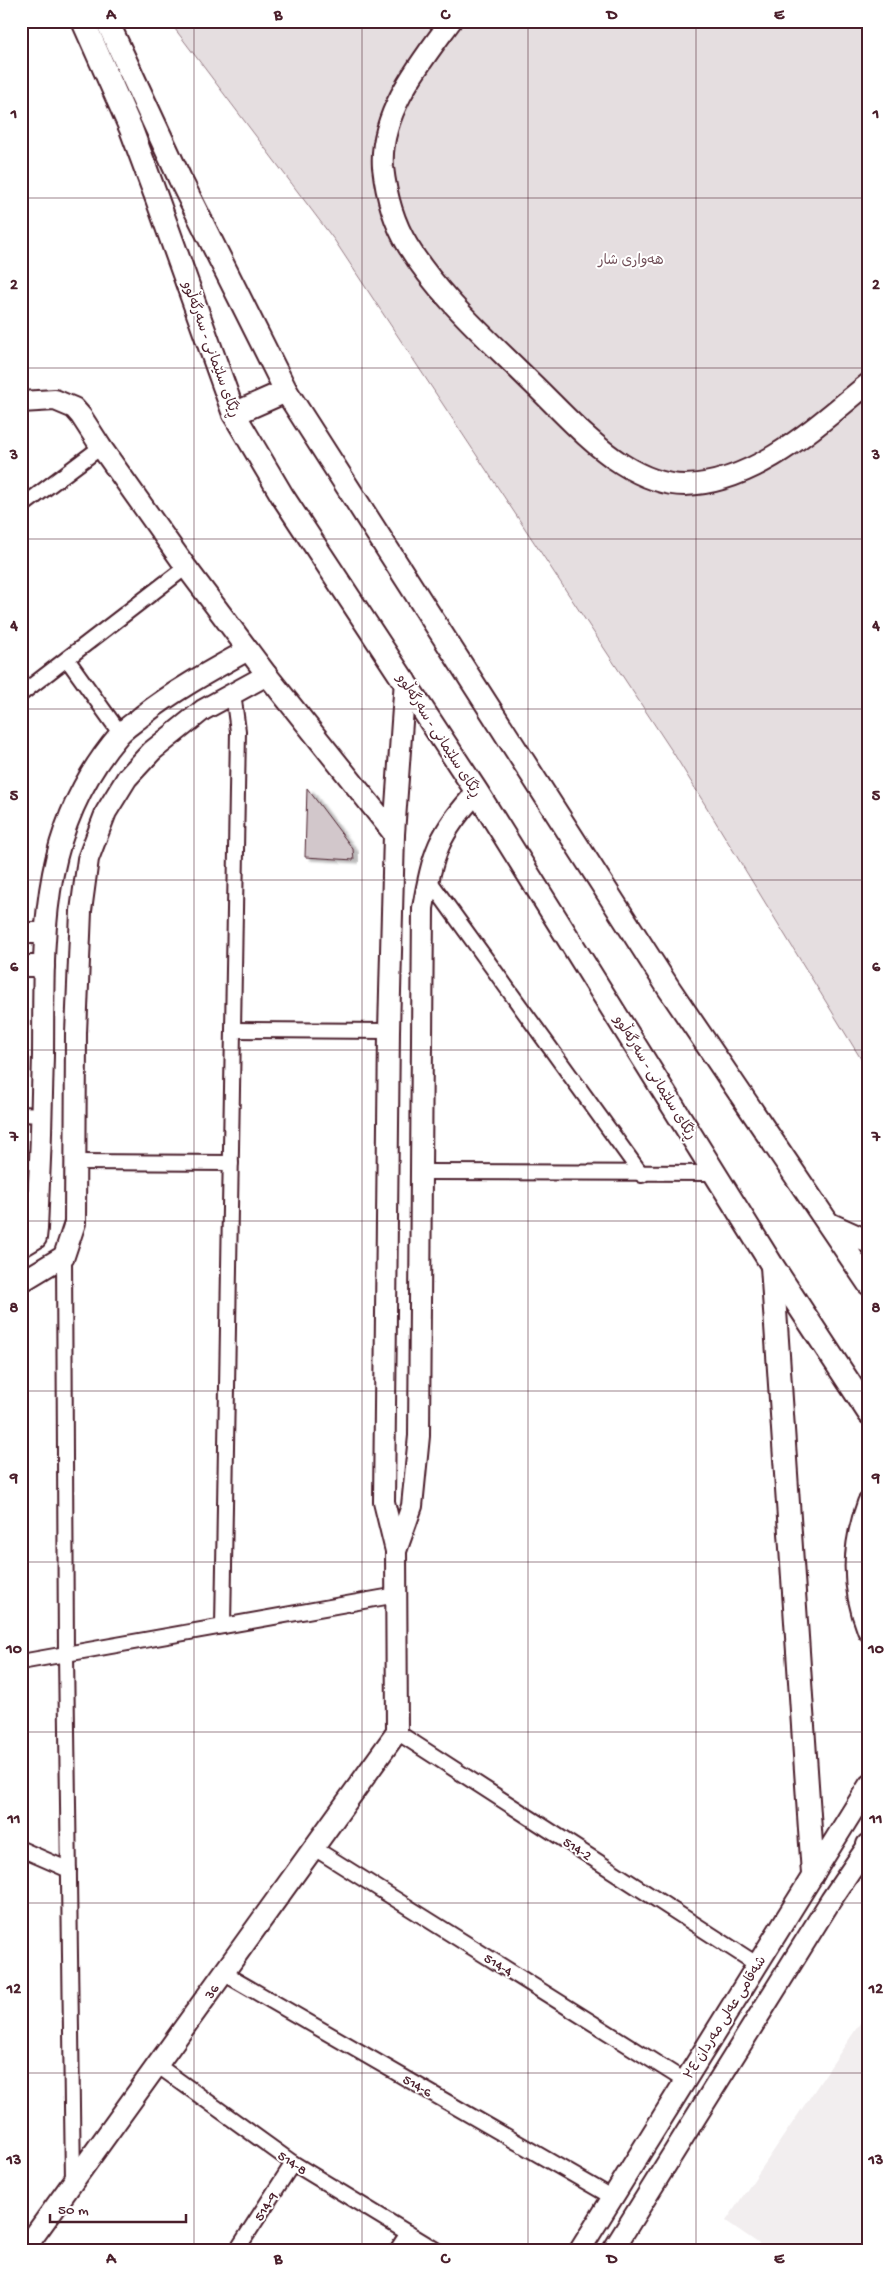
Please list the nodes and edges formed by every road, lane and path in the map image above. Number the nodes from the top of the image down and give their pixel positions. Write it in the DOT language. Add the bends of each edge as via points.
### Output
graph roads {
  1 [pos="83,21"];
  2 [pos="106,21"];
  3 [pos="451,21"];
  4 [pos="869,382"];
  5 [pos="286,391"];
  6 [pos="21,402"];
  7 [pos="234,414"];
  8 [pos="101,447"];
  9 [pos="21,507"];
  10 [pos="186,567"];
  11 [pos="248,650"];
  12 [pos="67,659"];
  13 [pos="216,668"];
  14 [pos="267,675"];
  15 [pos="405,680"];
  16 [pos="233,693"];
  17 [pos="21,694"];
  18 [pos="120,733"];
  19 [pos="477,792"];
  20 [pos="394,834"];
  21 [pos="428,880"];
  22 [pos="21,933"];
  23 [pos="44,933"];
  24 [pos="21,966"];
  25 [pos="44,966"];
  26 [pos="234,1030"];
  27 [pos="389,1030"];
  28 [pos="21,1114"];
  29 [pos="42,1115"];
  30 [pos="76,1162"];
  31 [pos="231,1163"];
  32 [pos="423,1172"];
  33 [pos="716,1173"];
  34 [pos="642,1174"];
  35 [pos="828,1224"];
  36 [pos="869,1242"];
  37 [pos="21,1246"];
  38 [pos="21,1255"];
  39 [pos="64,1256"];
  40 [pos="772,1265"];
  41 [pos="21,1282"];
  42 [pos="869,1284"];
  43 [pos="869,1413"];
  44 [pos="869,1503"];
  45 [pos="396,1551"];
  46 [pos="398,1595"];
  47 [pos="223,1626"];
  48 [pos="869,1630"];
  49 [pos="66,1654"];
  50 [pos="21,1662"];
  51 [pos="398,1732"];
  52 [pos="869,1785"];
  53 [pos="869,1845"];
  54 [pos="314,1848"];
  55 [pos="21,1849"];
  56 [pos="69,1870"];
  57 [pos="813,1874"];
  58 [pos="758,1965"];
  59 [pos="224,1973"];
  60 [pos="157,2065"];
  61 [pos="685,2081"];
  62 [pos="293,2163"];
  63 [pos="73,2181"];
  64 [pos="612,2197"];
  65 [pos="408,2233"];
  66 [pos="24,2250"];
  67 [pos="237,2250"];
  68 [pos="398,2250"];
  69 [pos="436,2250"];
  70 [pos="580,2250"];
  71 [pos="613,2250"];
  1 -- 7 [label="main road, ڕێگای سلێمانی - سەرگەڵوو" via="158,199"];
  2 -- 5 [label="main road" via="180,179"];
  3 -- 4 [label="street" via="406,88 387,132 383,165 396,221 415,256 453,302 605,451 620,463 652,479 683,485 710,482 737,473 782,450"];
  5 -- 7 [label="main road"];
  5 -- 35 [label="main road" via="668,987"];
  6 -- 8 [label="street" via="55,400 74,408"];
  7 -- 15 [label="main road, ڕێگای سلێمانی - سەرگەڵوو" via="282,497"];
  8 -- 9 [label="street"];
  8 -- 10 [label="street"];
  10 -- 11 [label="street"];
  10 -- 12 [label="street"];
  11 -- 13 [label="street"];
  11 -- 14 [label="street"];
  12 -- 17 [label="street"];
  12 -- 18 [label="street"];
  13 -- 16 [label="street"];
  13 -- 18 [label="street" via="186,685"];
  14 -- 16 [label="street"];
  14 -- 20 [label="street"];
  15 -- 19 [label="main road, ڕێگای سلێمانی - سەرگەڵوو"];
  15 -- 20 [label="street"];
  16 -- 26 [label="street" via="238,731"];
  16 -- 30 [label="street" via="177,729 128,778 106,812 88,858 81,910 76,1033"];
  18 -- 23 [label="street" via="72,810 59,843"];
  19 -- 21 [label="street" via="448,826"];
  19 -- 33 [label="main road, ڕێگای سلێمانی - سەرگەڵوو"];
  20 -- 27 [label="street"];
  21 -- 32 [label="street" via="422,945"];
  21 -- 34 [label="street"];
  22 -- 23 [label="street"];
  23 -- 25 [label="street"];
  24 -- 25 [label="street"];
  25 -- 29 [label="street"];
  26 -- 27 [label="street"];
  26 -- 31 [label="street"];
  27 -- 45 [label="street" via="384,1502"];
  28 -- 29 [label="street"];
  29 -- 37 [label="street" via="36,1238"];
  30 -- 31 [label="street"];
  30 -- 39 [label="street" via="75,1223"];
  31 -- 47 [label="street"];
  32 -- 34 [label="street"];
  32 -- 45 [label="street" via="420,1436 412,1506"];
  33 -- 34 [label="street"];
  33 -- 40 [label="main road, ڕێگای سلێمانی - سەرگەڵوو"];
  35 -- 36 [label="main road"];
  35 -- 42 [label="main road"];
  38 -- 39 [label="street"];
  39 -- 41 [label="street"];
  39 -- 49 [label="street"];
  40 -- 43 [label="main road, ڕێگای سلێمانی - سەرگەڵوو"];
  40 -- 57 [label="main road"];
  44 -- 48 [label="main road" via="860,1529 856,1556 856,1584"];
  45 -- 46 [label="street"];
  46 -- 47 [label="street"];
  46 -- 51 [label="street"];
  47 -- 49 [label="street"];
  49 -- 50 [label="street"];
  49 -- 56 [label="street"];
  51 -- 54 [label="street, 36"];
  51 -- 58 [label="street, 514-2"];
  52 -- 57 [label="street, شەقامی عەلی مەردان ٣٤"];
  53 -- 71 [label="street, شەقامی عەلی مەردان ٣٤" via="826,1908"];
  54 -- 59 [label="street, 36"];
  54 -- 61 [label="street, 514-4"];
  55 -- 56 [label="street"];
  56 -- 63 [label="street"];
  57 -- 58 [label="street, شەقامی عەلی مەردان ٣٤"];
  58 -- 61 [label="street, شەقامی عەلی مەردان ٣٤"];
  59 -- 60 [label="street, 36"];
  59 -- 64 [label="street, 514-6"];
  60 -- 62 [label="street, 514-8"];
  60 -- 63 [label="street, 36"];
  61 -- 64 [label="street, شەقامی عەلی مەردان ٣٤"];
  62 -- 65 [label="street, 514-8"];
  62 -- 67 [label="street, 514-9"];
  63 -- 66 [label="street, 36"];
  64 -- 70 [label="street, شەقامی عەلی مەردان ٣٤"];
  65 -- 68 [label="street"];
  65 -- 69 [label="street, 514-8"];
}
